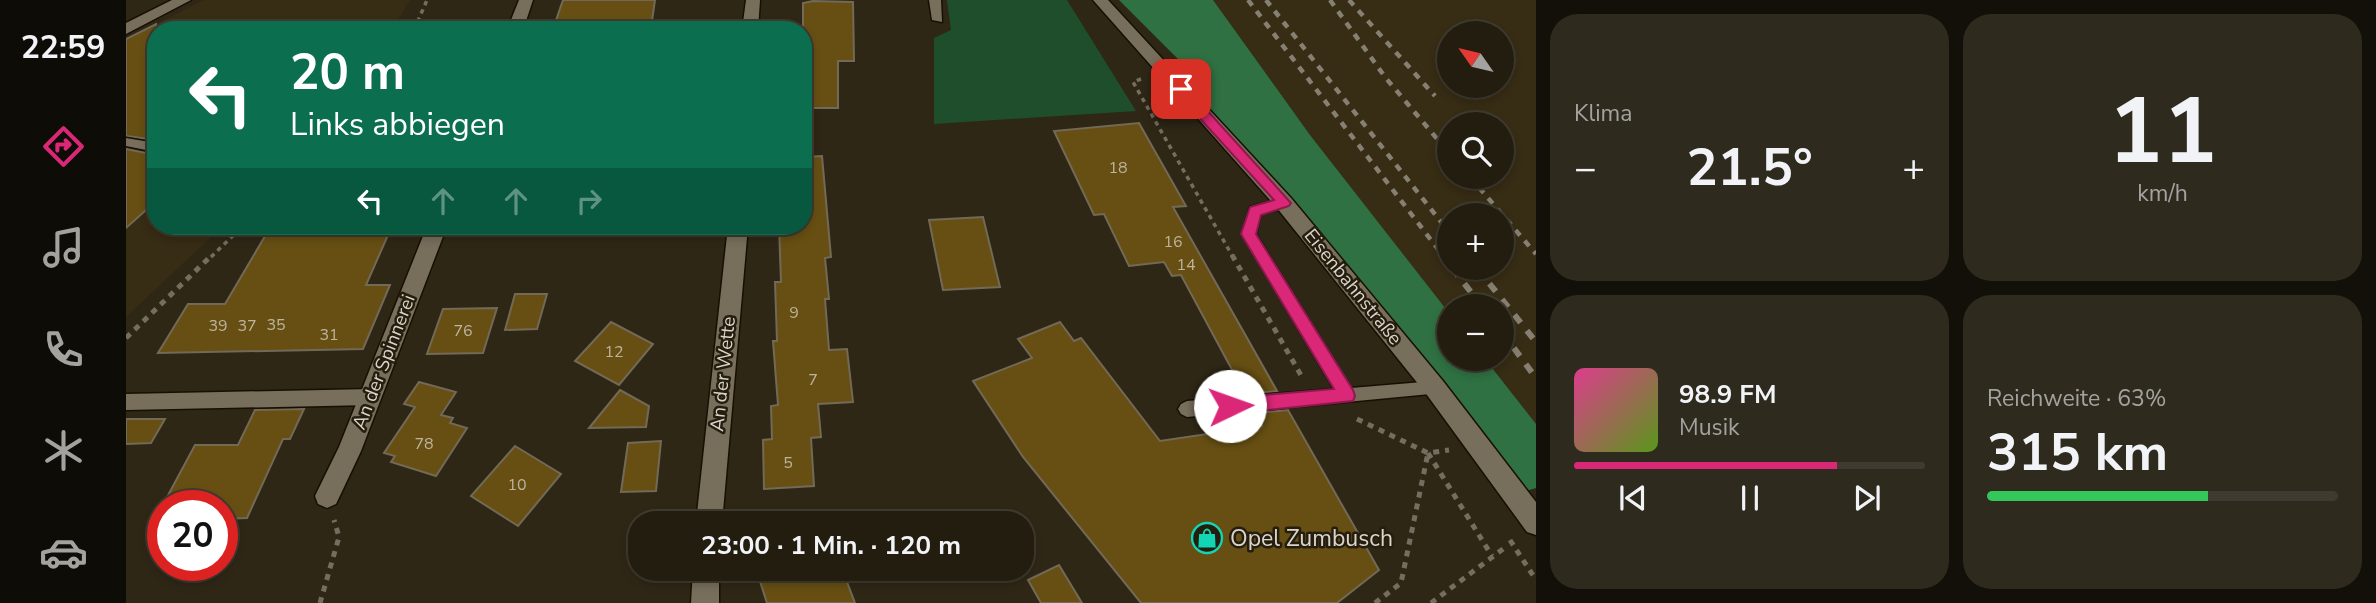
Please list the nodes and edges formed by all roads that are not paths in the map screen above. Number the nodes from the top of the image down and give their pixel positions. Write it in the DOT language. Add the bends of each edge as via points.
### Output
graph roads {
  1 [pos="184,0"];
  2 [pos="526,0"];
  3 [pos="753,0"];
  4 [pos="935,0"];
  5 [pos="1100,0"];
  6 [pos="938,20"];
  7 [pos="518,21"];
  8 [pos="751,21"];
  9 [pos="126,29"];
  10 [pos="126,142"];
  11 [pos="147,146"];
  12 [pos="1284,203"];
  13 [pos="434,235"];
  14 [pos="737,235"];
  15 [pos="1434,388"];
  16 [pos="1347,396"];
  17 [pos="371,397"];
  18 [pos="126,402"];
  19 [pos="1187,409"];
  20 [pos="327,496"];
  21 [pos="710,511"];
  22 [pos="1536,523"];
  23 [pos="706,581"];
  24 [pos="705,603"];
  1 -- 9 [label="street"];
  2 -- 7 [label="street"];
  3 -- 8 [label="street"];
  4 -- 6 [label="lane"];
  5 -- 12 [label="street, Eisenbahnstraße"];
  10 -- 11 [label="lane"];
  12 -- 15 [label="street, Eisenbahnstraße"];
  12 -- 16 [label="lane" via="1255,211 1249,234"];
  13 -- 17 [label="street, An der Spinnerei"];
  14 -- 21 [label="street, An der Wette"];
  15 -- 16 [label="lane"];
  15 -- 22 [label="street, Eisenbahnstraße"];
  16 -- 19 [label="lane"];
  17 -- 18 [label="lane"];
  17 -- 20 [label="street, An der Spinnerei"];
  23 -- 24 [label="street"];
}
